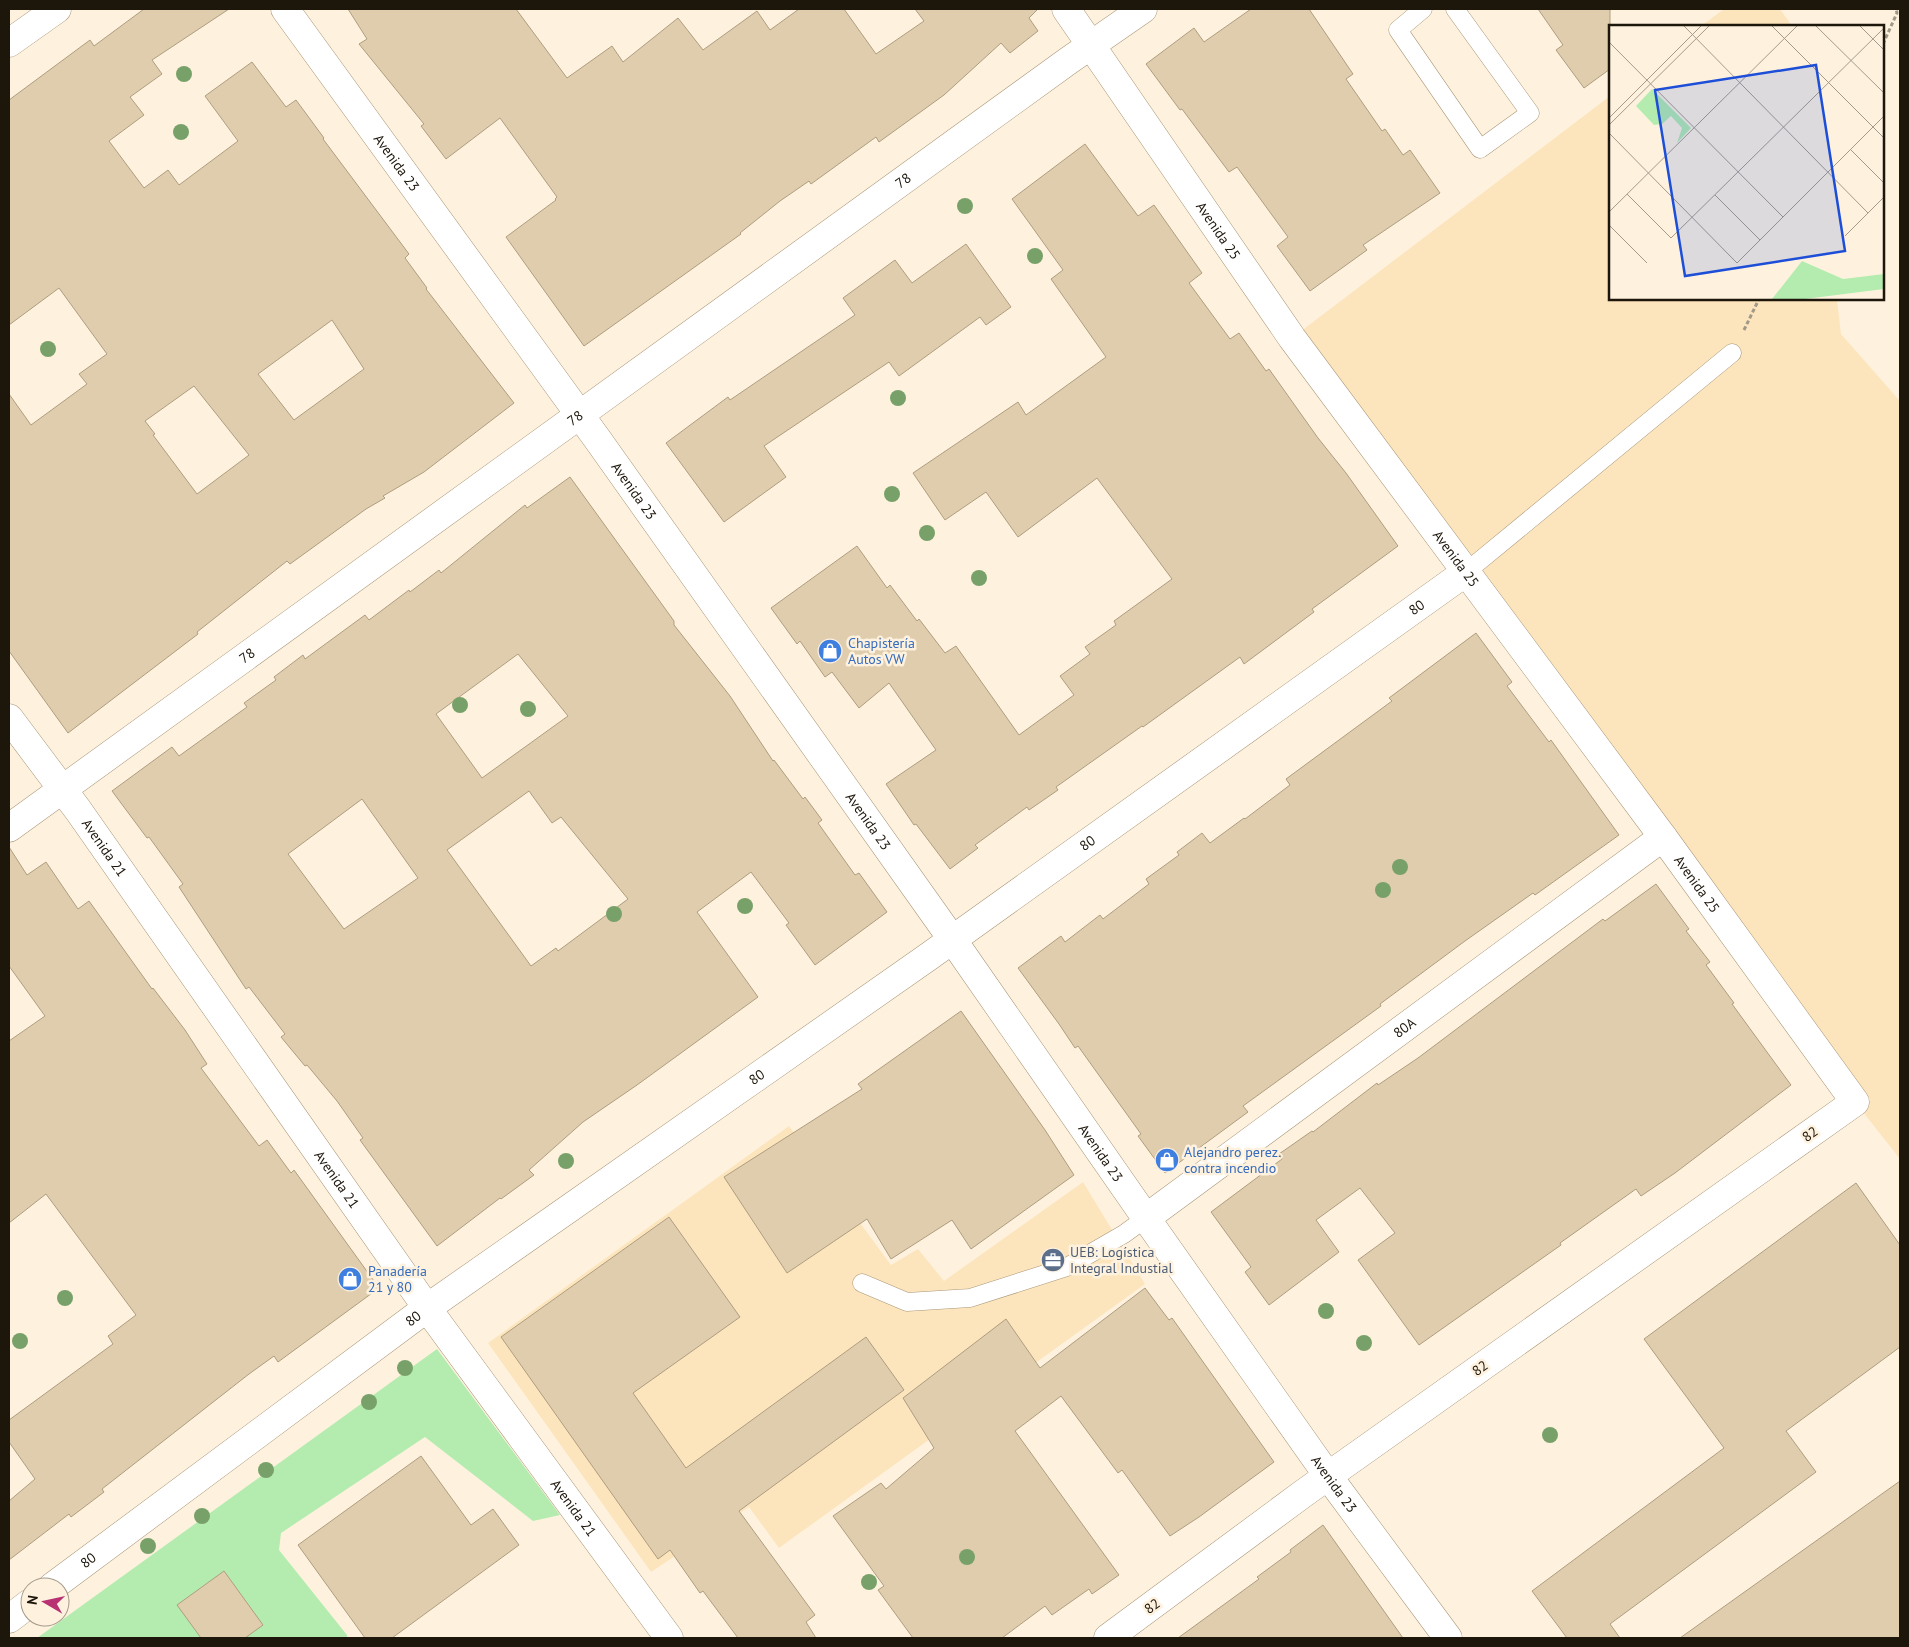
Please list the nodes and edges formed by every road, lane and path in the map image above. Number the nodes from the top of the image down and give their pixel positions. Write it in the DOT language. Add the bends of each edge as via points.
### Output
graph roads {
  1 [pos="57,9"];
  2 [pos="285,9"];
  3 [pos="1066,9"];
  4 [pos="1143,9"];
  5 [pos="1423,9"];
  6 [pos="1455,9"];
  7 [pos="1896,9"];
  8 [pos="1884,42"];
  9 [pos="9,43"];
  10 [pos="1091,45"];
  11 [pos="1732,353"];
  12 [pos="579,415"];
  13 [pos="1466,572"];
  14 [pos="9,718"];
  15 [pos="63,790"];
  16 [pos="9,828"];
  17 [pos="1663,837"];
  18 [pos="952,939"];
  19 [pos="1855,1102"];
  20 [pos="1146,1218"];
  21 [pos="862,1283"];
  22 [pos="427,1308"];
  23 [pos="1328,1476"];
  24 [pos="65,1577"];
  25 [pos="20,1611"];
  26 [pos="9,1619"];
  27 [pos="669,1638"];
  28 [pos="1108,1638"];
  29 [pos="1448,1638"];
  1 -- 9 [label="street"];
  2 -- 12 [label="street, Avenida 23"];
  3 -- 10 [label="street, Avenida 25"];
  4 -- 10 [label="street, 78"];
  5 -- 6 [label="lane" via="1398,30 1480,149 1530,113"];
  7 -- 8 [label="path" via="1897,14"];
  10 -- 12 [label="street, 78"];
  10 -- 13 [label="street, Avenida 25" via="1292,338"];
  11 -- 13 [label="lane"];
  12 -- 15 [label="street, 78"];
  12 -- 18 [label="street, Avenida 23"];
  13 -- 17 [label="street, Avenida 25"];
  13 -- 18 [label="street, 80"];
  14 -- 15 [label="street, Avenida 21"];
  15 -- 16 [label="street, 78"];
  15 -- 22 [label="street, Avenida 21"];
  17 -- 19 [label="street, Avenida 25"];
  17 -- 20 [label="street, 80A"];
  18 -- 20 [label="street, Avenida 23"];
  18 -- 22 [label="street, 80"];
  19 -- 23 [label="street, 82"];
  20 -- 21 [label="lane" via="1067,1267 970,1298 907,1302"];
  20 -- 23 [label="street, Avenida 23"];
  22 -- 24 [label="street, 80"];
  22 -- 27 [label="street, Avenida 21"];
  23 -- 28 [label="street, 82"];
  23 -- 29 [label="street, Avenida 23"];
  25 -- 26 [label="street"];
}
